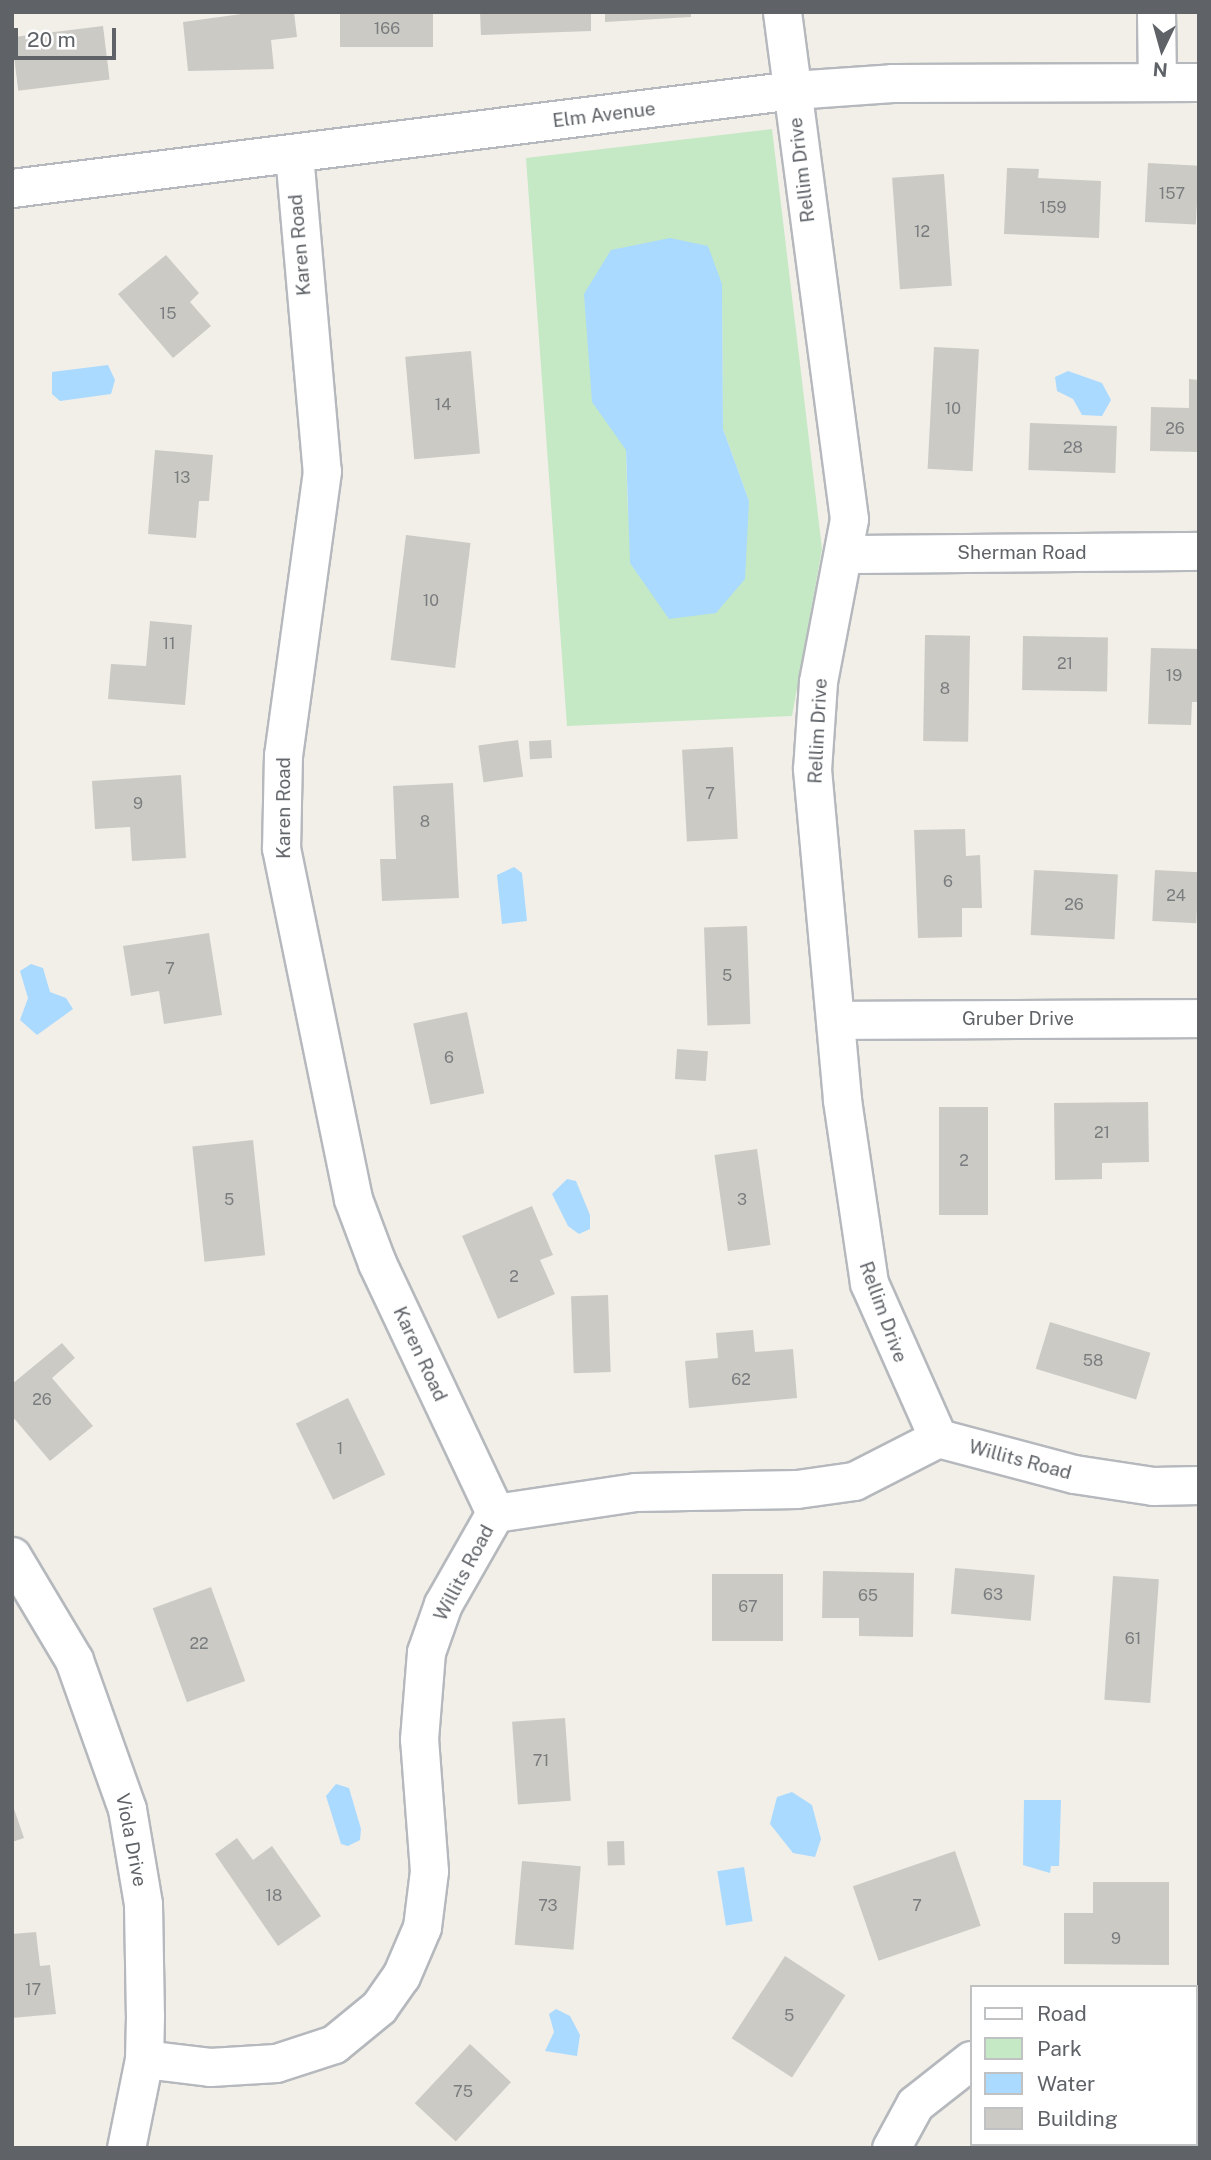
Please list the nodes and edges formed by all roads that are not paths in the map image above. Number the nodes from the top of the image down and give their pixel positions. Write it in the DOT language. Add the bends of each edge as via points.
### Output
graph roads {
  1 [pos="782,12"];
  2 [pos="1156,12"];
  3 [pos="1157,81"];
  4 [pos="1199,82"];
  5 [pos="793,90"];
  6 [pos="294,154"];
  7 [pos="12,188"];
  8 [pos="1199,551"];
  9 [pos="846,554"];
  10 [pos="1199,1018"];
  11 [pos="838,1020"];
  12 [pos="938,1438"];
  13 [pos="1199,1485"];
  14 [pos="495,1513"];
  15 [pos="12,1556"];
  16 [pos="144,2059"];
  17 [pos="970,2061"];
  18 [pos="125,2148"];
  19 [pos="891,2148"];
  1 -- 5 [label="street, Rellim Drive"];
  2 -- 3 [label="street"];
  3 -- 4 [label="street, Elm Avenue"];
  3 -- 5 [label="street, Elm Avenue" via="892,83"];
  5 -- 6 [label="street, Elm Avenue"];
  5 -- 9 [label="street, Rellim Drive" via="849,519"];
  6 -- 7 [label="street, Elm Avenue"];
  6 -- 14 [label="street, Karen Road" via="322,471 283,755 281,848 354,1199 377,1263"];
  8 -- 9 [label="street, Sherman Road"];
  9 -- 11 [label="street, Rellim Drive" via="818,682 812,769"];
  10 -- 11 [label="street, Gruber Drive"];
  11 -- 12 [label="street, Rellim Drive" via="861,1252 900,1363"];
  12 -- 13 [label="street, Willits Road" via="1074,1474 1153,1486"];
  12 -- 14 [label="street, Willits Road" via="854,1481 797,1489 635,1492"];
  14 -- 16 [label="street, Willits Road" via="443,1604 426,1652 419,1739 429,1871 422,1927 401,1976 379,2007 334,2043 276,2063 210,2067"];
  15 -- 16 [label="street, Viola Drive" via="74,1660 127,1809 143,1904"];
  16 -- 18 [label="street, Viola Drive"];
  17 -- 19 [label="street" via="915,2104"];
}
